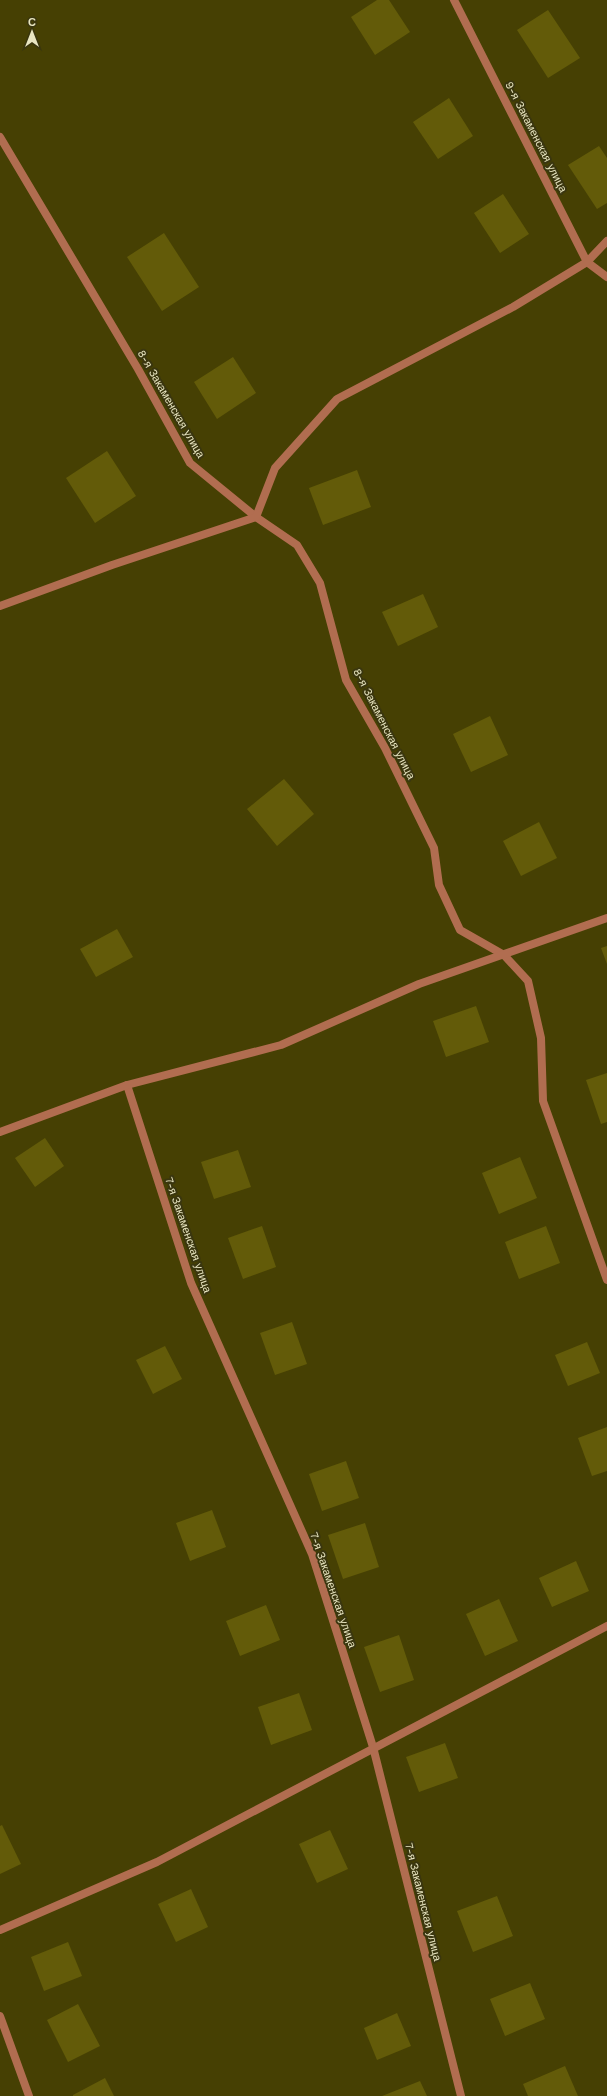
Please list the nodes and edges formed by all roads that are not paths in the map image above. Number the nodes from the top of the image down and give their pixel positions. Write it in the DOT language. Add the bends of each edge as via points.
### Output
graph roads {
  1 [pos="454,0"];
  2 [pos="0,137"];
  3 [pos="607,241"];
  4 [pos="587,262"];
  5 [pos="607,276"];
  6 [pos="256,517"];
  7 [pos="0,606"];
  8 [pos="607,918"];
  9 [pos="504,955"];
  10 [pos="128,1085"];
  11 [pos="0,1132"];
  12 [pos="607,1280"];
  13 [pos="607,1626"];
  14 [pos="373,1747"];
  15 [pos="0,1930"];
  16 [pos="0,2016"];
  17 [pos="29,2096"];
  18 [pos="461,2096"];
  1 -- 4 [label="street, 9-я Закаменская улица"];
  2 -- 6 [label="street, 8-я Закаменская улица" via="138,369 190,463"];
  3 -- 4 [label="street"];
  4 -- 5 [label="street, 9-я Закаменская улица"];
  4 -- 6 [label="street" via="513,307 337,399 275,468"];
  6 -- 7 [label="street"];
  6 -- 9 [label="street, 8-я Закаменская улица" via="297,545 320,583 346,680 386,748 434,848 439,885 460,930"];
  8 -- 9 [label="street"];
  9 -- 10 [label="street" via="419,984 281,1045"];
  9 -- 12 [label="street, 8-я Закаменская улица" via="528,981 541,1038 543,1101"];
  10 -- 11 [label="street"];
  10 -- 14 [label="street, 7-я Закаменская улица" via="190,1284 312,1554"];
  13 -- 14 [label="street"];
  14 -- 15 [label="street" via="157,1862"];
  14 -- 18 [label="street, 7-я Закаменская улица"];
  16 -- 17 [label="street"];
}
